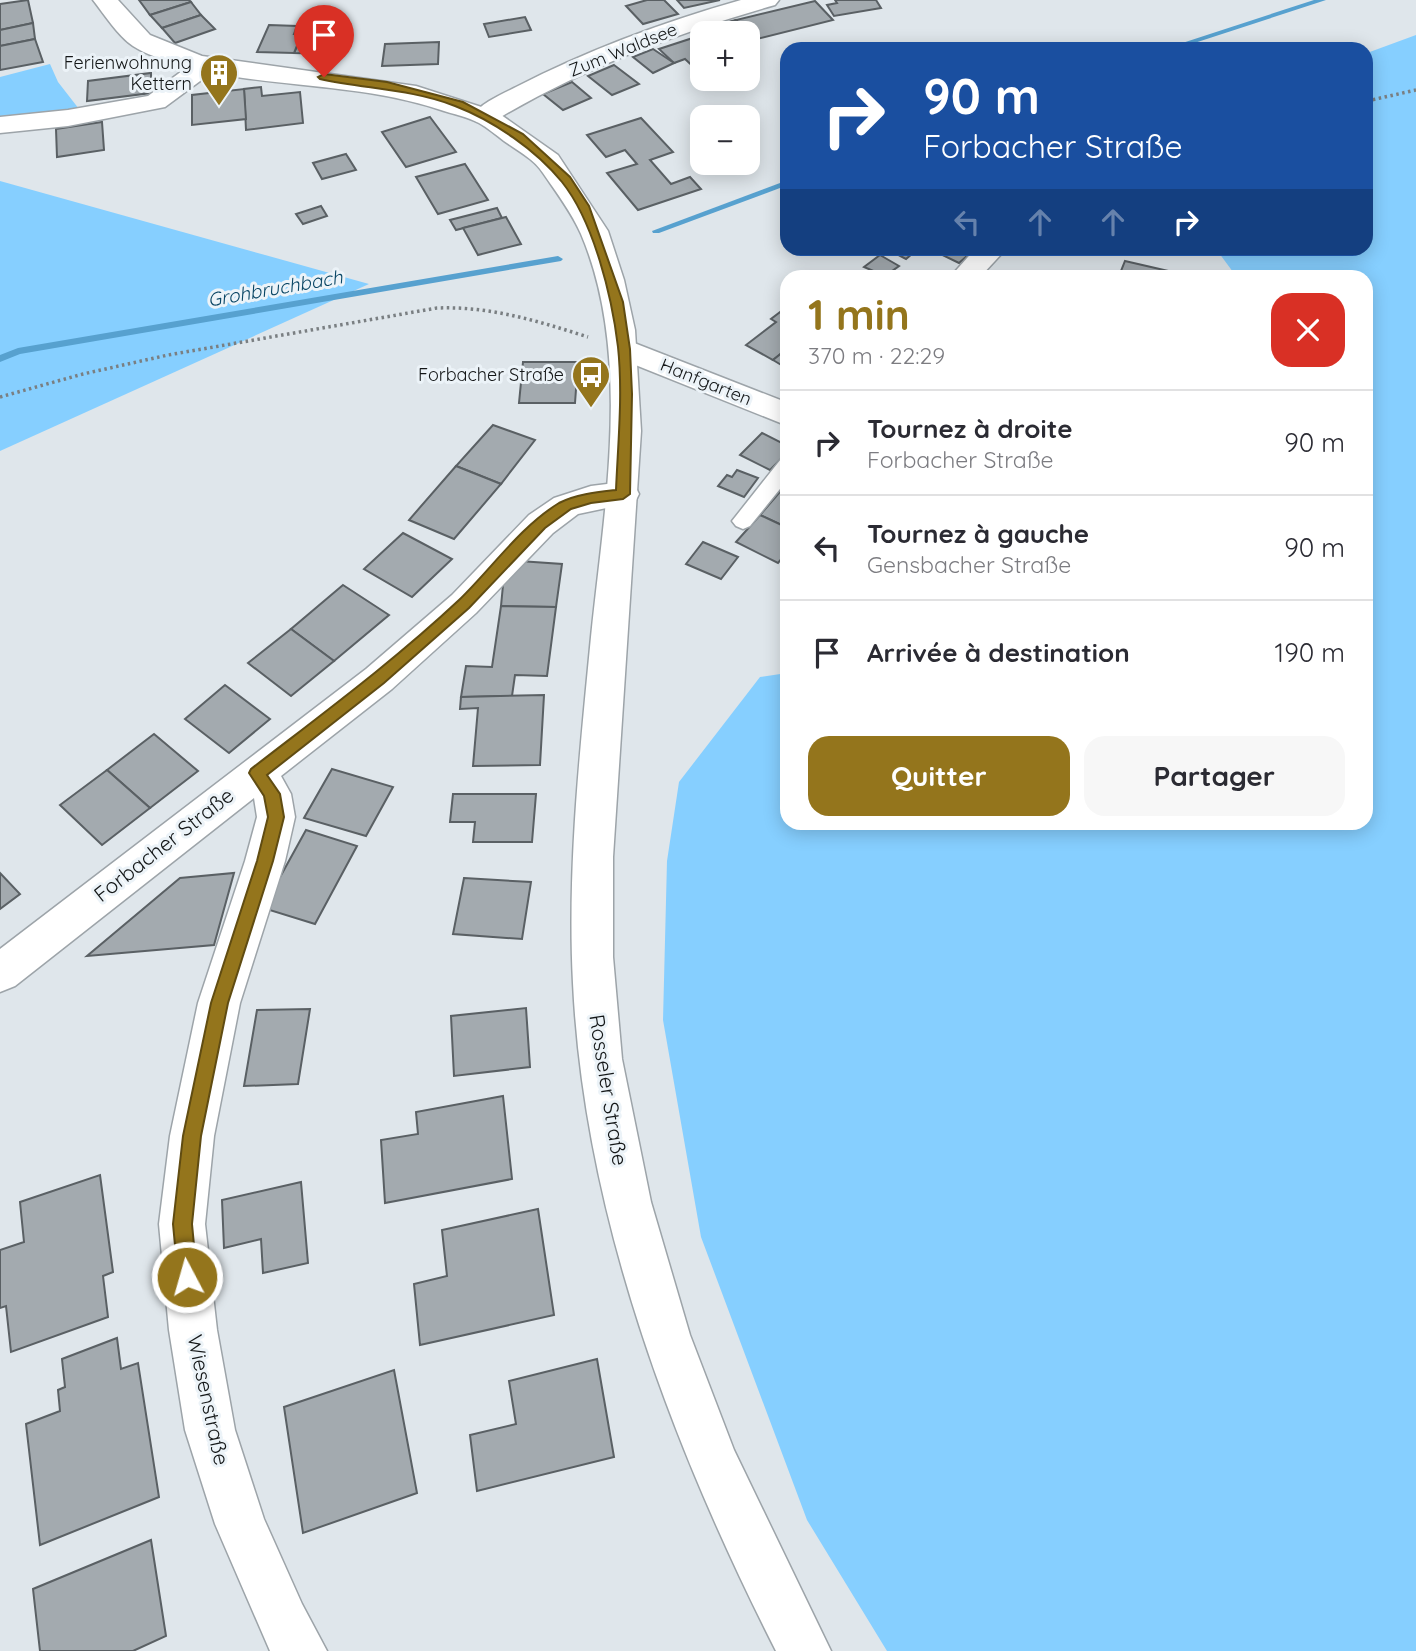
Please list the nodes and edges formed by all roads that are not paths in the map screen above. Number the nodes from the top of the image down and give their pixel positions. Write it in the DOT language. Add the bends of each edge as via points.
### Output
graph roads {
  1 [pos="105,0"];
  2 [pos="767,0"];
  3 [pos="206,65"];
  4 [pos="485,116"];
  5 [pos="0,125"];
  6 [pos="985,256"];
  7 [pos="971,270"];
  8 [pos="624,349"];
  9 [pos="780,412"];
  10 [pos="780,474"];
  11 [pos="623,494"];
  12 [pos="743,522"];
  13 [pos="257,773"];
  14 [pos="0,973"];
  15 [pos="300,1651"];
  16 [pos="804,1651"];
  1 -- 3 [label="street, Rosseler Straße" via="125,30 147,46"];
  2 -- 4 [label="street, Zum Waldsee" via="636,44 534,88"];
  3 -- 4 [label="street, Rosseler Straße" via="387,85 459,104"];
  3 -- 5 [label="street" via="156,102"];
  4 -- 8 [label="street, Rosseler Straße" via="519,136 566,179 583,206 617,302"];
  6 -- 7 [label="street"];
  8 -- 9 [label="street, Hanfgarten"];
  8 -- 11 [label="street, Rosseler Straße"];
  10 -- 12 [label="lane"];
  11 -- 13 [label="street, Forbacher Straße" via="566,506 541,524 464,604 379,679"];
  11 -- 16 [label="street, Rosseler Straße" via="609,639 592,933 595,1016 608,1106 628,1208 707,1448 762,1573"];
  13 -- 14 [label="street, Forbacher Straße"];
  13 -- 15 [label="street, Wiesenstraße" via="272,794 276,817 219,1003 192,1136 182,1224 192,1330 210,1430 240,1524"];
}
